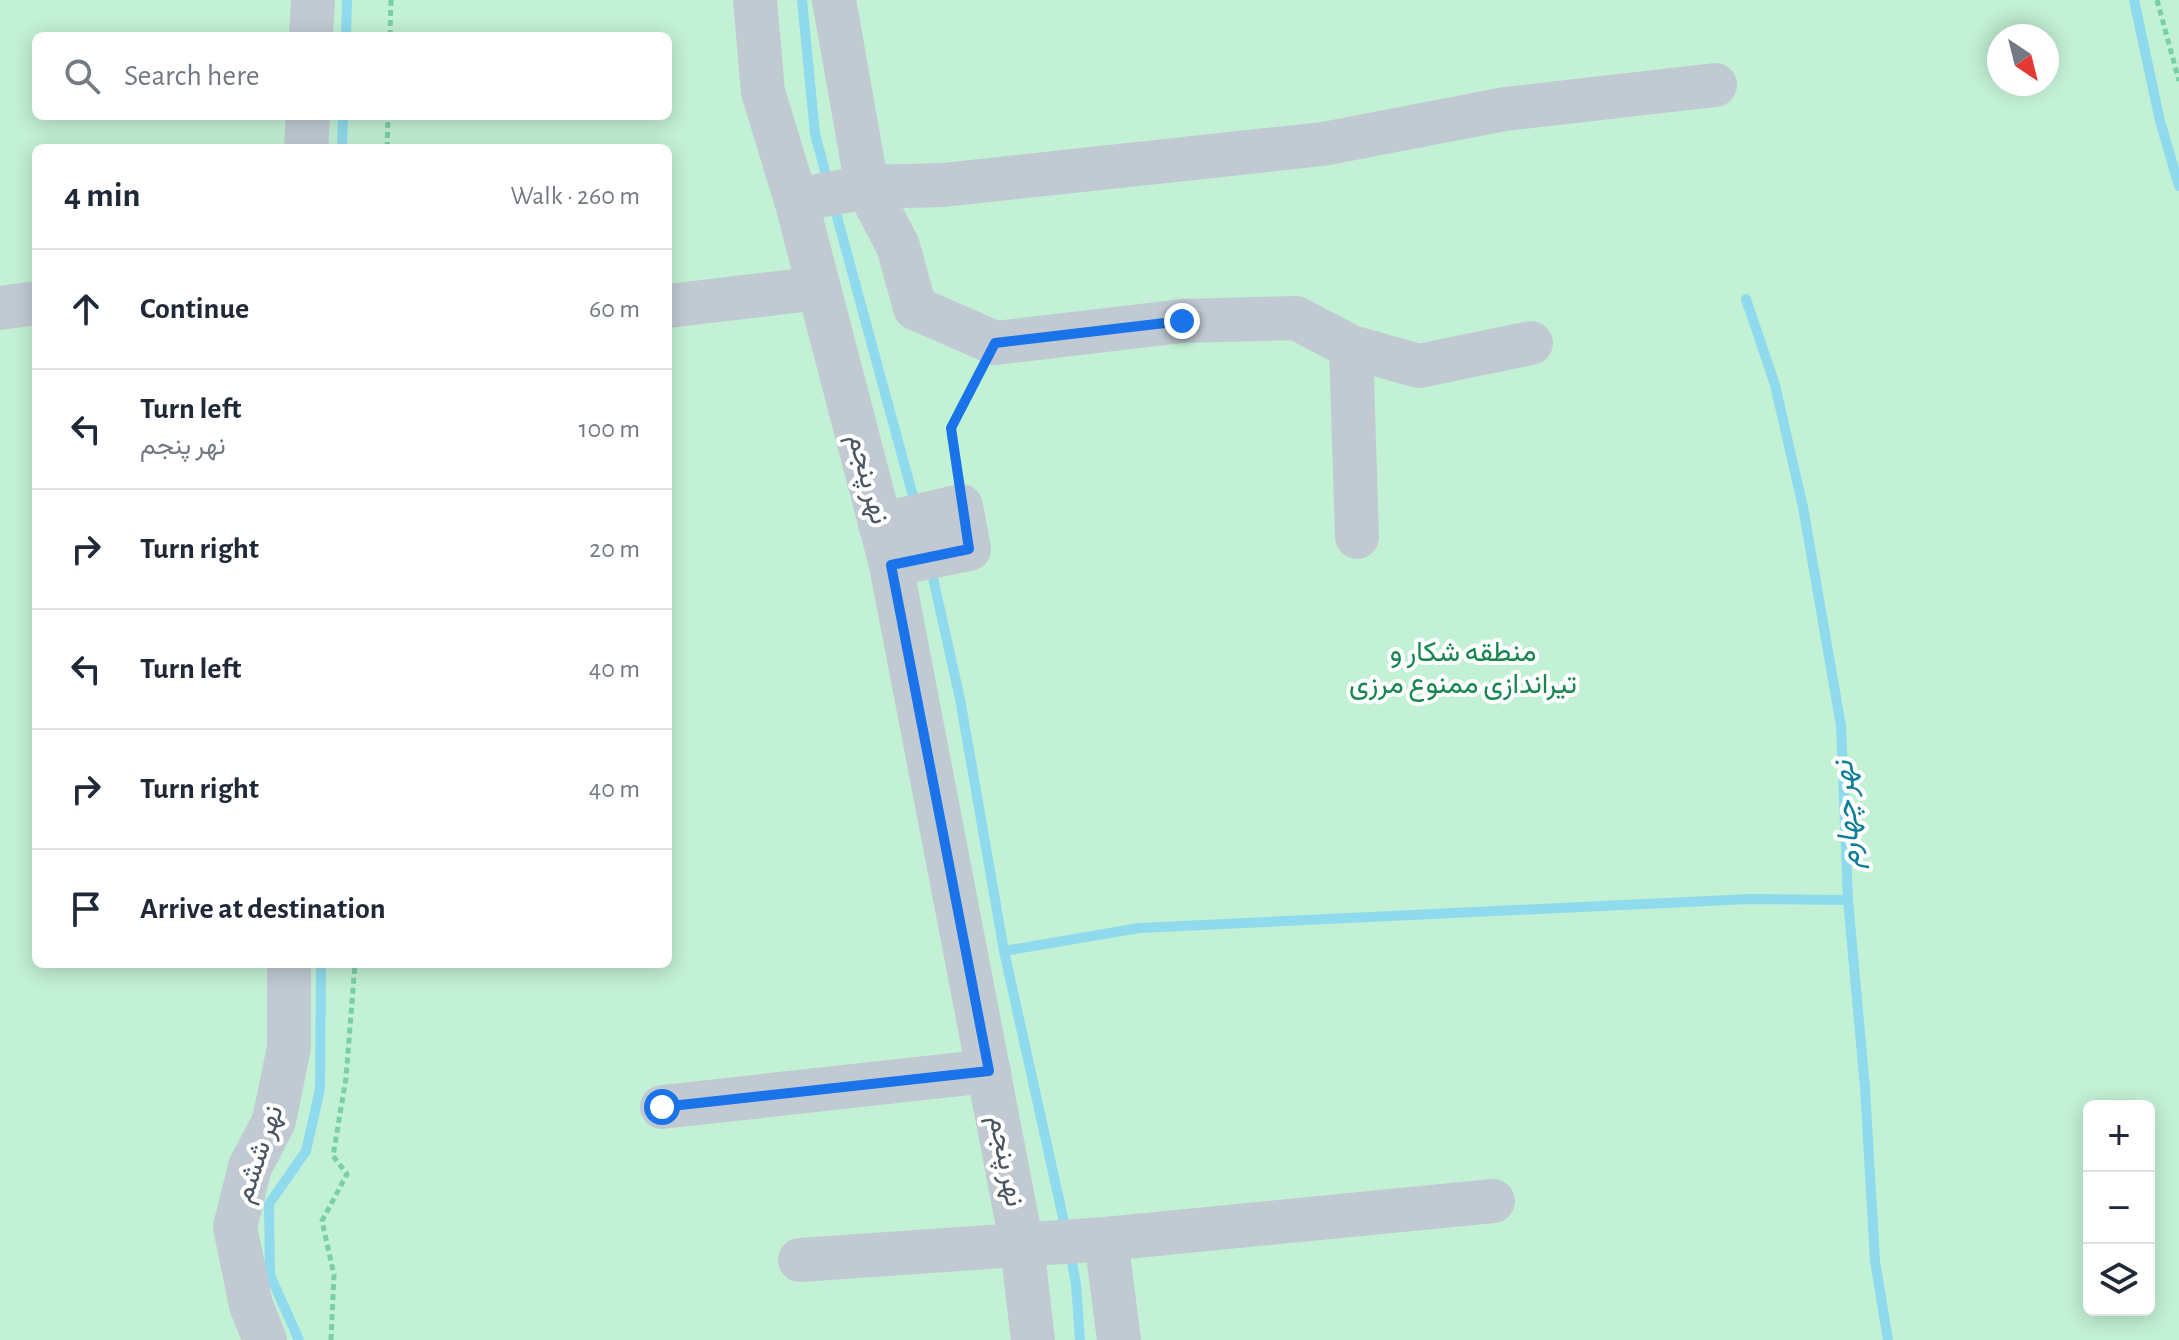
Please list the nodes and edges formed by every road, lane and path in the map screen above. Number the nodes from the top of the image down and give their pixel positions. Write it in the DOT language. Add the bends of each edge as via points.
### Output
graph roads {
  1 [pos="313,0"];
  2 [pos="391,0"];
  3 [pos="755,0"];
  4 [pos="834,0"];
  5 [pos="2157,0"];
  6 [pos="311,32"];
  7 [pos="390,32"];
  8 [pos="2179,81"];
  9 [pos="1715,85"];
  10 [pos="308,120"];
  11 [pos="388,120"];
  12 [pos="306,144"];
  13 [pos="387,144"];
  14 [pos="831,194"];
  15 [pos="819,288"];
  16 [pos="32,304"];
  17 [pos="672,306"];
  18 [pos="0,308"];
  19 [pos="995,343"];
  20 [pos="1531,343"];
  21 [pos="1351,347"];
  22 [pos="917,535"];
  23 [pos="1357,537"];
  24 [pos="289,968"];
  25 [pos="355,968"];
  26 [pos="989,1071"];
  27 [pos="662,1107"];
  28 [pos="1493,1201"];
  29 [pos="1097,1240"];
  30 [pos="1033,1246"];
  31 [pos="800,1260"];
  32 [pos="265,1340"];
  33 [pos="331,1340"];
  34 [pos="1033,1340"];
  35 [pos="1119,1340"];
  1 -- 6 [label="street"];
  2 -- 7 [label="path"];
  3 -- 14 [label="street, نهر پنجم" via="763,92"];
  4 -- 14 [label="street"];
  5 -- 8 [label="path"];
  9 -- 14 [label="street" via="1505,109 1323,144"];
  10 -- 12 [label="street"];
  11 -- 13 [label="path"];
  14 -- 15 [label="street, نهر پنجم"];
  14 -- 19 [label="street" via="898,246 915,308"];
  15 -- 17 [label="street"];
  15 -- 22 [label="street, نهر پنجم"];
  16 -- 18 [label="street"];
  19 -- 21 [label="street" via="1182,321 1296,318"];
  19 -- 22 [label="path" via="951,428"];
  20 -- 21 [label="street" via="1419,366"];
  21 -- 23 [label="street"];
  22 -- 26 [label="street, نهر پنجم"];
  24 -- 32 [label="street, نهر ششم" via="289,1047 274,1121 250,1167 235,1227 251,1305"];
  25 -- 33 [label="path" via="333,1156 347,1174 322,1221 334,1275"];
  26 -- 27 [label="street"];
  26 -- 30 [label="street, نهر پنجم"];
  28 -- 29 [label="street"];
  29 -- 30 [label="street"];
  29 -- 35 [label="street"];
  30 -- 31 [label="street"];
  30 -- 34 [label="street, نهر پنجم"];
}
